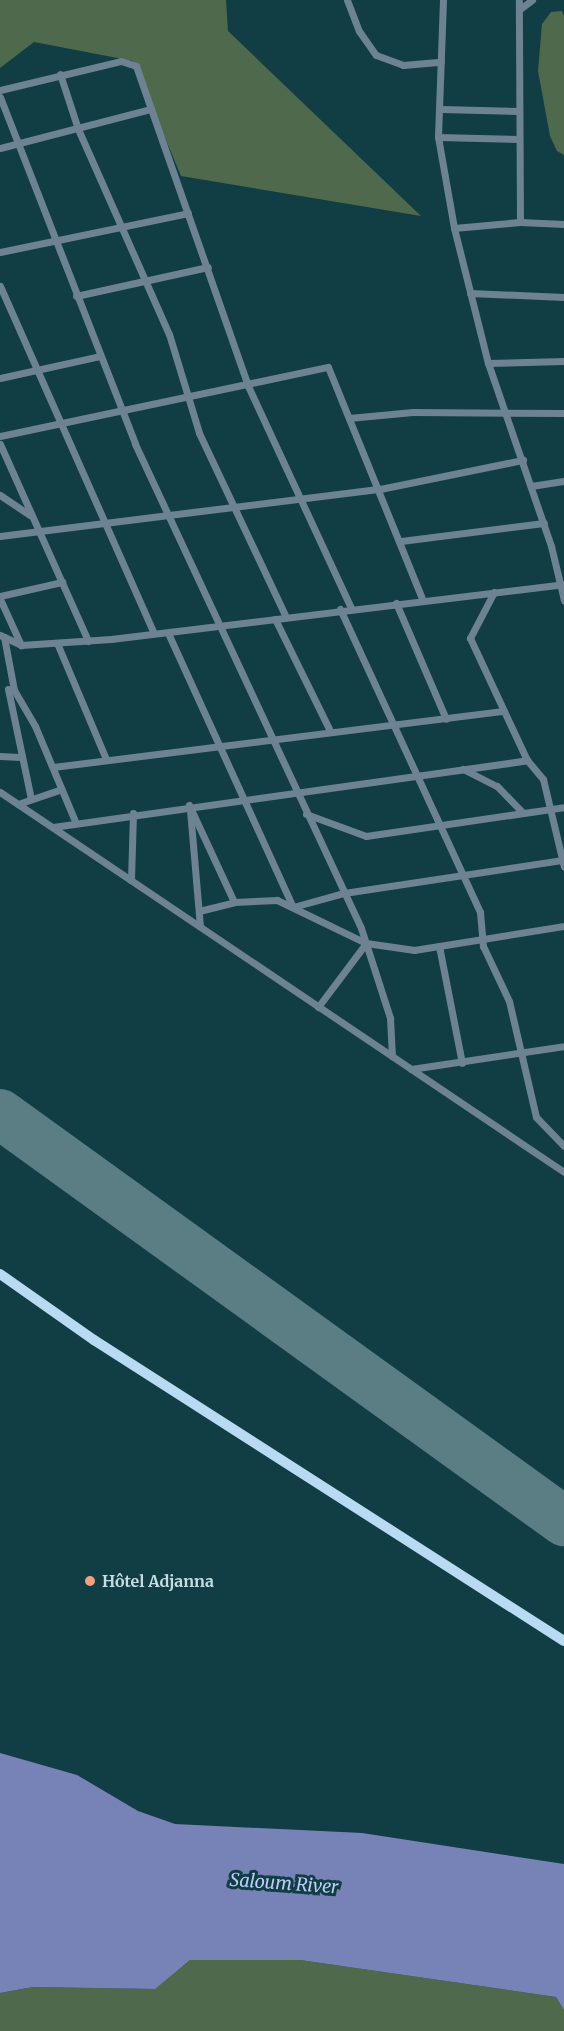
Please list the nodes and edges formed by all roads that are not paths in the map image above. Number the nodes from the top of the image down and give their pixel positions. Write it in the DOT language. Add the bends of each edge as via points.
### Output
graph roads {
  1 [pos="347,0"];
  2 [pos="442,0"];
  3 [pos="519,0"];
  4 [pos="532,0"];
  5 [pos="520,9"];
  6 [pos="441,62"];
  7 [pos="60,74"];
  8 [pos="0,90"];
  9 [pos="0,98"];
  10 [pos="151,108"];
  11 [pos="441,109"];
  12 [pos="517,111"];
  13 [pos="78,129"];
  14 [pos="438,137"];
  15 [pos="517,139"];
  16 [pos="15,144"];
  17 [pos="0,148"];
  18 [pos="188,213"];
  19 [pos="520,222"];
  20 [pos="564,224"];
  21 [pos="119,226"];
  22 [pos="454,228"];
  23 [pos="55,240"];
  24 [pos="0,252"];
  25 [pos="208,267"];
  26 [pos="145,281"];
  27 [pos="0,286"];
  28 [pos="470,294"];
  29 [pos="76,296"];
  30 [pos="564,297"];
  31 [pos="100,356"];
  32 [pos="564,361"];
  33 [pos="488,363"];
  34 [pos="37,370"];
  35 [pos="0,378"];
  36 [pos="248,386"];
  37 [pos="185,398"];
  38 [pos="122,411"];
  39 [pos="507,411"];
  40 [pos="564,414"];
  41 [pos="349,418"];
  42 [pos="61,425"];
  43 [pos="0,436"];
  44 [pos="0,444"];
  45 [pos="523,460"];
  46 [pos="564,481"];
  47 [pos="531,486"];
  48 [pos="380,489"];
  49 [pos="300,499"];
  50 [pos="2,500"];
  51 [pos="232,506"];
  52 [pos="168,514"];
  53 [pos="32,516"];
  54 [pos="101,522"];
  55 [pos="544,523"];
  56 [pos="38,530"];
  57 [pos="0,536"];
  58 [pos="401,541"];
  59 [pos="62,582"];
  60 [pos="562,584"];
  61 [pos="494,592"];
  62 [pos="0,597"];
  63 [pos="422,599"];
  64 [pos="564,600"];
  65 [pos="396,603"];
  66 [pos="351,608"];
  67 [pos="340,609"];
  68 [pos="286,617"];
  69 [pos="275,619"];
  70 [pos="220,626"];
  71 [pos="153,632"];
  72 [pos="168,633"];
  73 [pos="2,636"];
  74 [pos="88,641"];
  75 [pos="57,643"];
  76 [pos="21,645"];
  77 [pos="7,690"];
  78 [pos="504,711"];
  79 [pos="446,719"];
  80 [pos="394,727"];
  81 [pos="330,731"];
  82 [pos="272,738"];
  83 [pos="220,748"];
  84 [pos="0,756"];
  85 [pos="20,757"];
  86 [pos="106,759"];
  87 [pos="528,759"];
  88 [pos="53,766"];
  89 [pos="464,769"];
  90 [pos="416,777"];
  91 [pos="62,789"];
  92 [pos="295,791"];
  93 [pos="0,792"];
  94 [pos="31,799"];
  95 [pos="241,801"];
  96 [pos="18,804"];
  97 [pos="189,805"];
  98 [pos="564,807"];
  99 [pos="550,808"];
  100 [pos="133,813"];
  101 [pos="522,813"];
  102 [pos="306,814"];
  103 [pos="75,820"];
  104 [pos="439,825"];
  105 [pos="53,827"];
  106 [pos="563,864"];
  107 [pos="463,876"];
  108 [pos="131,880"];
  109 [pos="344,893"];
  110 [pos="234,902"];
  111 [pos="293,907"];
  112 [pos="199,911"];
  113 [pos="564,926"];
  114 [pos="200,927"];
  115 [pos="481,936"];
  116 [pos="366,943"];
  117 [pos="438,946"];
  118 [pos="318,1007"];
  119 [pos="564,1046"];
  120 [pos="522,1053"];
  121 [pos="392,1056"];
  122 [pos="462,1063"];
  123 [pos="411,1069"];
  124 [pos="564,1146"];
  125 [pos="564,1172"];
  126 [pos="0,1275"];
  127 [pos="564,1641"];
  1 -- 6 [label="street" via="359,31 376,55 403,65"];
  2 -- 6 [label="street"];
  3 -- 5 [label="street"];
  4 -- 5 [label="street"];
  5 -- 12 [label="street"];
  6 -- 11 [label="street"];
  7 -- 8 [label="street"];
  7 -- 10 [label="street" via="131,61"];
  7 -- 13 [label="street"];
  9 -- 16 [label="street"];
  10 -- 13 [label="street"];
  10 -- 18 [label="street"];
  11 -- 12 [label="street"];
  11 -- 14 [label="street"];
  12 -- 15 [label="street"];
  13 -- 16 [label="street"];
  13 -- 21 [label="street"];
  14 -- 15 [label="street"];
  14 -- 22 [label="street"];
  15 -- 19 [label="street"];
  16 -- 17 [label="street"];
  16 -- 23 [label="street"];
  18 -- 21 [label="street"];
  18 -- 25 [label="street"];
  19 -- 20 [label="street"];
  19 -- 22 [label="street"];
  21 -- 23 [label="street"];
  21 -- 26 [label="street"];
  22 -- 28 [label="street"];
  23 -- 24 [label="street"];
  23 -- 29 [label="street"];
  25 -- 26 [label="street"];
  25 -- 36 [label="street"];
  26 -- 29 [label="street"];
  26 -- 37 [label="street" via="179,364"];
  27 -- 34 [label="street"];
  28 -- 30 [label="street"];
  28 -- 33 [label="street"];
  29 -- 31 [label="street"];
  31 -- 34 [label="street"];
  31 -- 38 [label="street"];
  32 -- 33 [label="street"];
  33 -- 39 [label="street"];
  34 -- 35 [label="street"];
  34 -- 42 [label="street"];
  36 -- 37 [label="street"];
  36 -- 41 [label="street" via="328,367"];
  36 -- 49 [label="street"];
  37 -- 38 [label="street"];
  37 -- 51 [label="street"];
  38 -- 42 [label="street"];
  38 -- 52 [label="street"];
  39 -- 40 [label="street"];
  39 -- 41 [label="street"];
  39 -- 45 [label="street"];
  41 -- 48 [label="street"];
  42 -- 43 [label="street"];
  42 -- 54 [label="street"];
  44 -- 53 [label="street"];
  45 -- 47 [label="street"];
  45 -- 48 [label="street"];
  46 -- 47 [label="street"];
  47 -- 55 [label="street"];
  48 -- 49 [label="street"];
  48 -- 58 [label="street"];
  49 -- 51 [label="street"];
  49 -- 66 [label="street"];
  50 -- 53 [label="street"];
  51 -- 52 [label="street"];
  51 -- 68 [label="street"];
  52 -- 54 [label="street"];
  52 -- 70 [label="street"];
  53 -- 56 [label="street"];
  54 -- 56 [label="street"];
  54 -- 71 [label="street"];
  55 -- 58 [label="street"];
  55 -- 60 [label="street"];
  56 -- 57 [label="street"];
  56 -- 59 [label="street"];
  58 -- 63 [label="street"];
  59 -- 62 [label="street"];
  59 -- 74 [label="street"];
  60 -- 61 [label="street"];
  60 -- 64 [label="street"];
  61 -- 63 [label="street"];
  61 -- 78 [label="street" via="469,633"];
  62 -- 76 [label="street"];
  63 -- 65 [label="street"];
  65 -- 66 [label="street"];
  65 -- 79 [label="street"];
  66 -- 67 [label="street"];
  67 -- 68 [label="street"];
  67 -- 80 [label="street"];
  68 -- 69 [label="street"];
  69 -- 70 [label="street"];
  69 -- 81 [label="street"];
  70 -- 72 [label="street"];
  70 -- 82 [label="street"];
  71 -- 72 [label="street"];
  71 -- 74 [label="street"];
  72 -- 83 [label="street"];
  73 -- 76 [label="street"];
  73 -- 77 [label="street"];
  74 -- 75 [label="street"];
  75 -- 76 [label="street"];
  75 -- 86 [label="street"];
  77 -- 85 [label="street"];
  77 -- 88 [label="street"];
  78 -- 79 [label="street"];
  78 -- 87 [label="street"];
  79 -- 80 [label="street"];
  80 -- 81 [label="street"];
  80 -- 90 [label="street"];
  81 -- 82 [label="street"];
  82 -- 83 [label="street"];
  82 -- 92 [label="street"];
  83 -- 86 [label="street"];
  83 -- 95 [label="street"];
  84 -- 85 [label="street"];
  85 -- 94 [label="street"];
  86 -- 88 [label="street"];
  87 -- 89 [label="street"];
  87 -- 99 [label="street" via="543,779"];
  88 -- 91 [label="street"];
  89 -- 90 [label="street"];
  89 -- 101 [label="street" via="497,786"];
  90 -- 92 [label="street"];
  90 -- 104 [label="street"];
  91 -- 94 [label="street"];
  91 -- 103 [label="street"];
  92 -- 95 [label="street"];
  92 -- 102 [label="street"];
  93 -- 96 [label="street"];
  94 -- 96 [label="street"];
  95 -- 97 [label="street"];
  95 -- 111 [label="street"];
  96 -- 105 [label="street"];
  97 -- 100 [label="street"];
  97 -- 110 [label="street"];
  97 -- 112 [label="street"];
  98 -- 99 [label="street"];
  99 -- 101 [label="street"];
  99 -- 106 [label="street"];
  100 -- 103 [label="street"];
  100 -- 108 [label="street"];
  101 -- 104 [label="street"];
  102 -- 104 [label="street" via="366,836"];
  102 -- 109 [label="street"];
  103 -- 105 [label="street"];
  104 -- 107 [label="street"];
  105 -- 108 [label="street"];
  106 -- 107 [label="street"];
  107 -- 109 [label="street"];
  107 -- 115 [label="street" via="480,912"];
  108 -- 114 [label="street"];
  109 -- 111 [label="street"];
  109 -- 116 [label="street"];
  110 -- 111 [label="street" via="266,898"];
  110 -- 112 [label="street"];
  111 -- 116 [label="street"];
  112 -- 114 [label="street"];
  113 -- 115 [label="street"];
  114 -- 118 [label="street"];
  115 -- 117 [label="street"];
  115 -- 120 [label="street" via="509,1001"];
  116 -- 117 [label="street" via="414,950"];
  116 -- 118 [label="street"];
  116 -- 121 [label="street" via="390,1018"];
  117 -- 122 [label="street"];
  118 -- 121 [label="street"];
  119 -- 120 [label="street"];
  120 -- 122 [label="street"];
  120 -- 124 [label="street" via="536,1117"];
  121 -- 123 [label="street"];
  122 -- 123 [label="street"];
  123 -- 125 [label="street"];
  126 -- 127 [label="highway" via="94,1340"];
}
